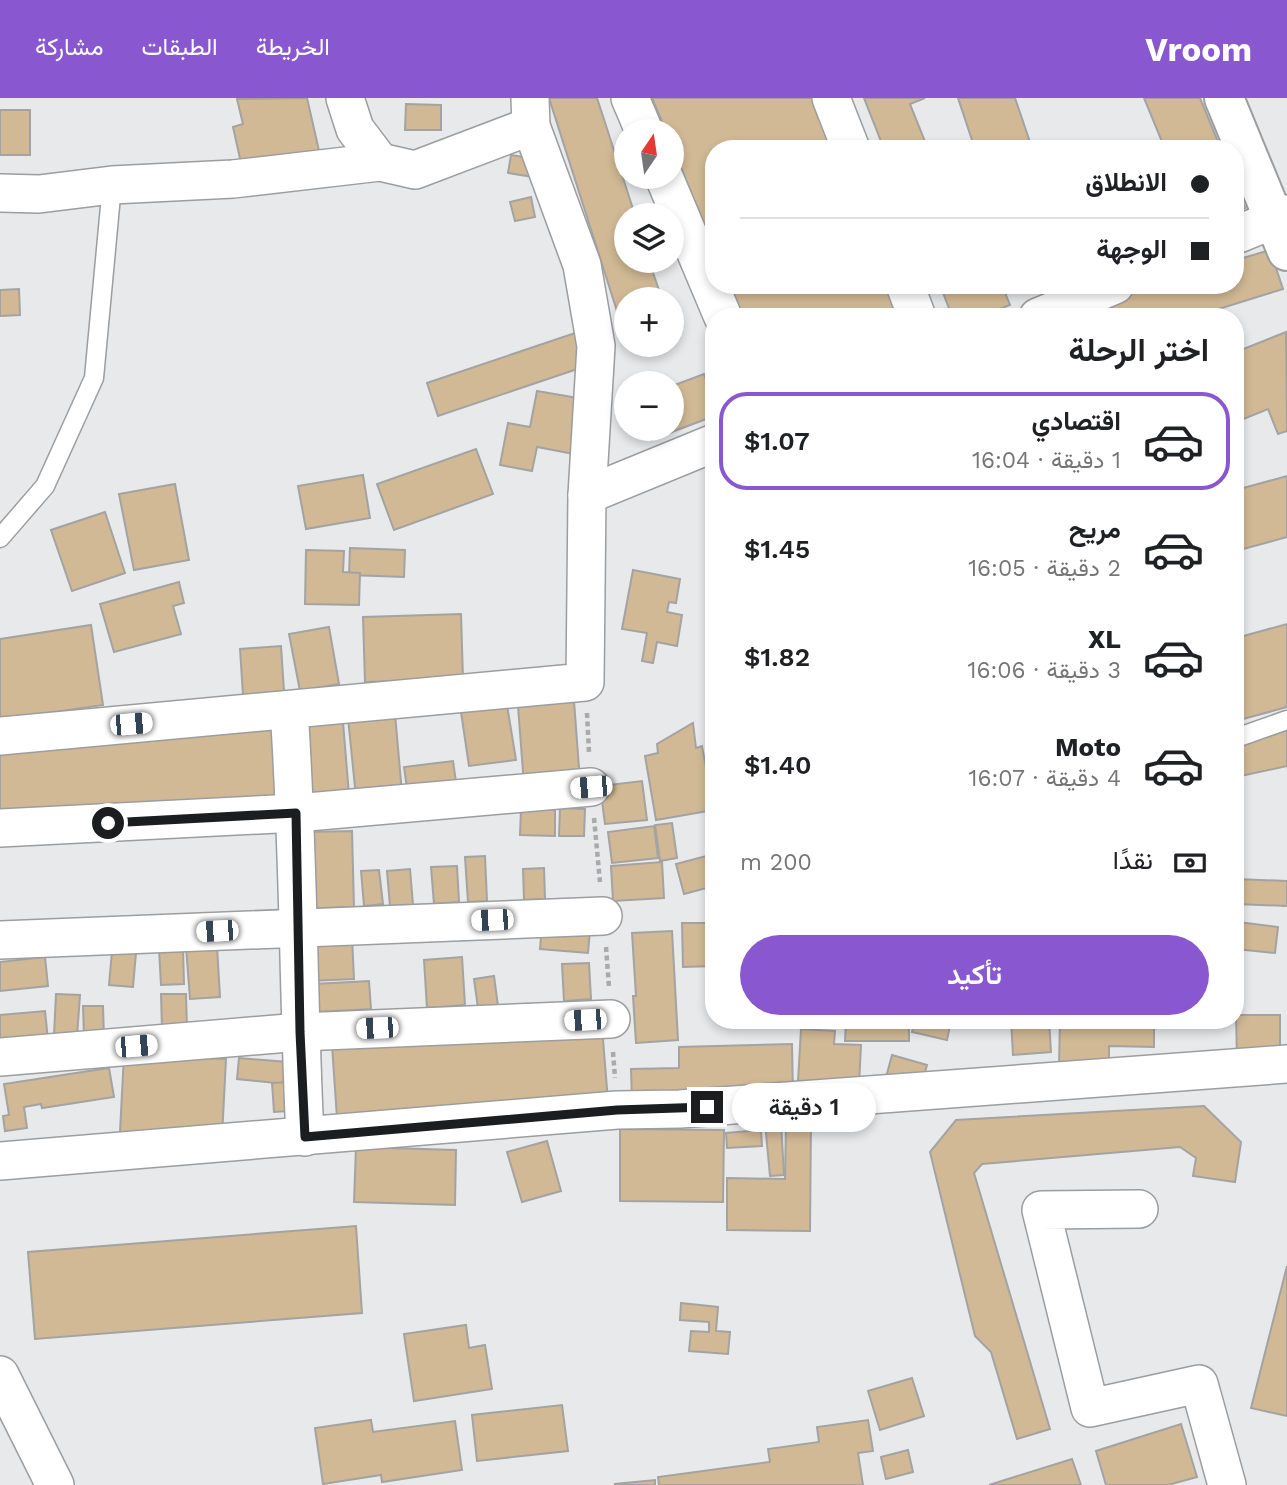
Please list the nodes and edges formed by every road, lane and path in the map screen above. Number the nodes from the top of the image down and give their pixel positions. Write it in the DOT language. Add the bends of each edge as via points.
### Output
graph roads {
  1 [pos="345,98"];
  2 [pos="630,98"];
  3 [pos="831,98"];
  4 [pos="1224,98"];
  5 [pos="531,112"];
  6 [pos="640,119"];
  7 [pos="847,140"];
  8 [pos="1243,140"];
  9 [pos="1244,142"];
  10 [pos="380,162"];
  11 [pos="112,185"];
  12 [pos="669,189"];
  13 [pos="0,193"];
  14 [pos="1283,228"];
  15 [pos="1244,234"];
  16 [pos="705,274"];
  17 [pos="1093,294"];
  18 [pos="1060,308"];
  19 [pos="705,447"];
  20 [pos="587,495"];
  21 [pos="0,538"];
  22 [pos="289,710"];
  23 [pos="1287,720"];
  24 [pos="1244,735"];
  25 [pos="0,736"];
  26 [pos="591,787"];
  27 [pos="296,813"];
  28 [pos="0,828"];
  29 [pos="603,916"];
  30 [pos="299,928"];
  31 [pos="0,940"];
  32 [pos="611,1018"];
  33 [pos="300,1032"];
  34 [pos="0,1057"];
  35 [pos="1287,1064"];
  36 [pos="305,1137"];
  37 [pos="0,1161"];
  38 [pos="1139,1209"];
  39 [pos="0,1375"];
  40 [pos="55,1485"];
  41 [pos="1227,1485"];
  1 -- 10 [label="street" via="355,129"];
  2 -- 6 [label="street"];
  3 -- 7 [label="street"];
  4 -- 8 [label="main road"];
  5 -- 10 [label="street" via="415,170"];
  5 -- 20 [label="street" via="582,265 596,346"];
  9 -- 14 [label="main road"];
  10 -- 11 [label="street" via="233,179"];
  11 -- 13 [label="street" via="39,194"];
  11 -- 21 [label="lane" via="94,378 45,486"];
  12 -- 16 [label="street"];
  14 -- 15 [label="street"];
  17 -- 18 [label="street"];
  19 -- 20 [label="street"];
  20 -- 22 [label="street" via="585,682"];
  22 -- 25 [label="street"];
  22 -- 27 [label="street"];
  23 -- 24 [label="lane"];
  26 -- 27 [label="street"];
  27 -- 28 [label="street"];
  27 -- 30 [label="street"];
  29 -- 30 [label="street"];
  30 -- 31 [label="street"];
  30 -- 33 [label="street"];
  32 -- 33 [label="street"];
  33 -- 34 [label="street"];
  33 -- 36 [label="street"];
  35 -- 36 [label="street" via="617,1110"];
  36 -- 37 [label="street"];
  38 -- 41 [label="street" via="1041,1210 1090,1408 1199,1384"];
  39 -- 40 [label="street"];
}
